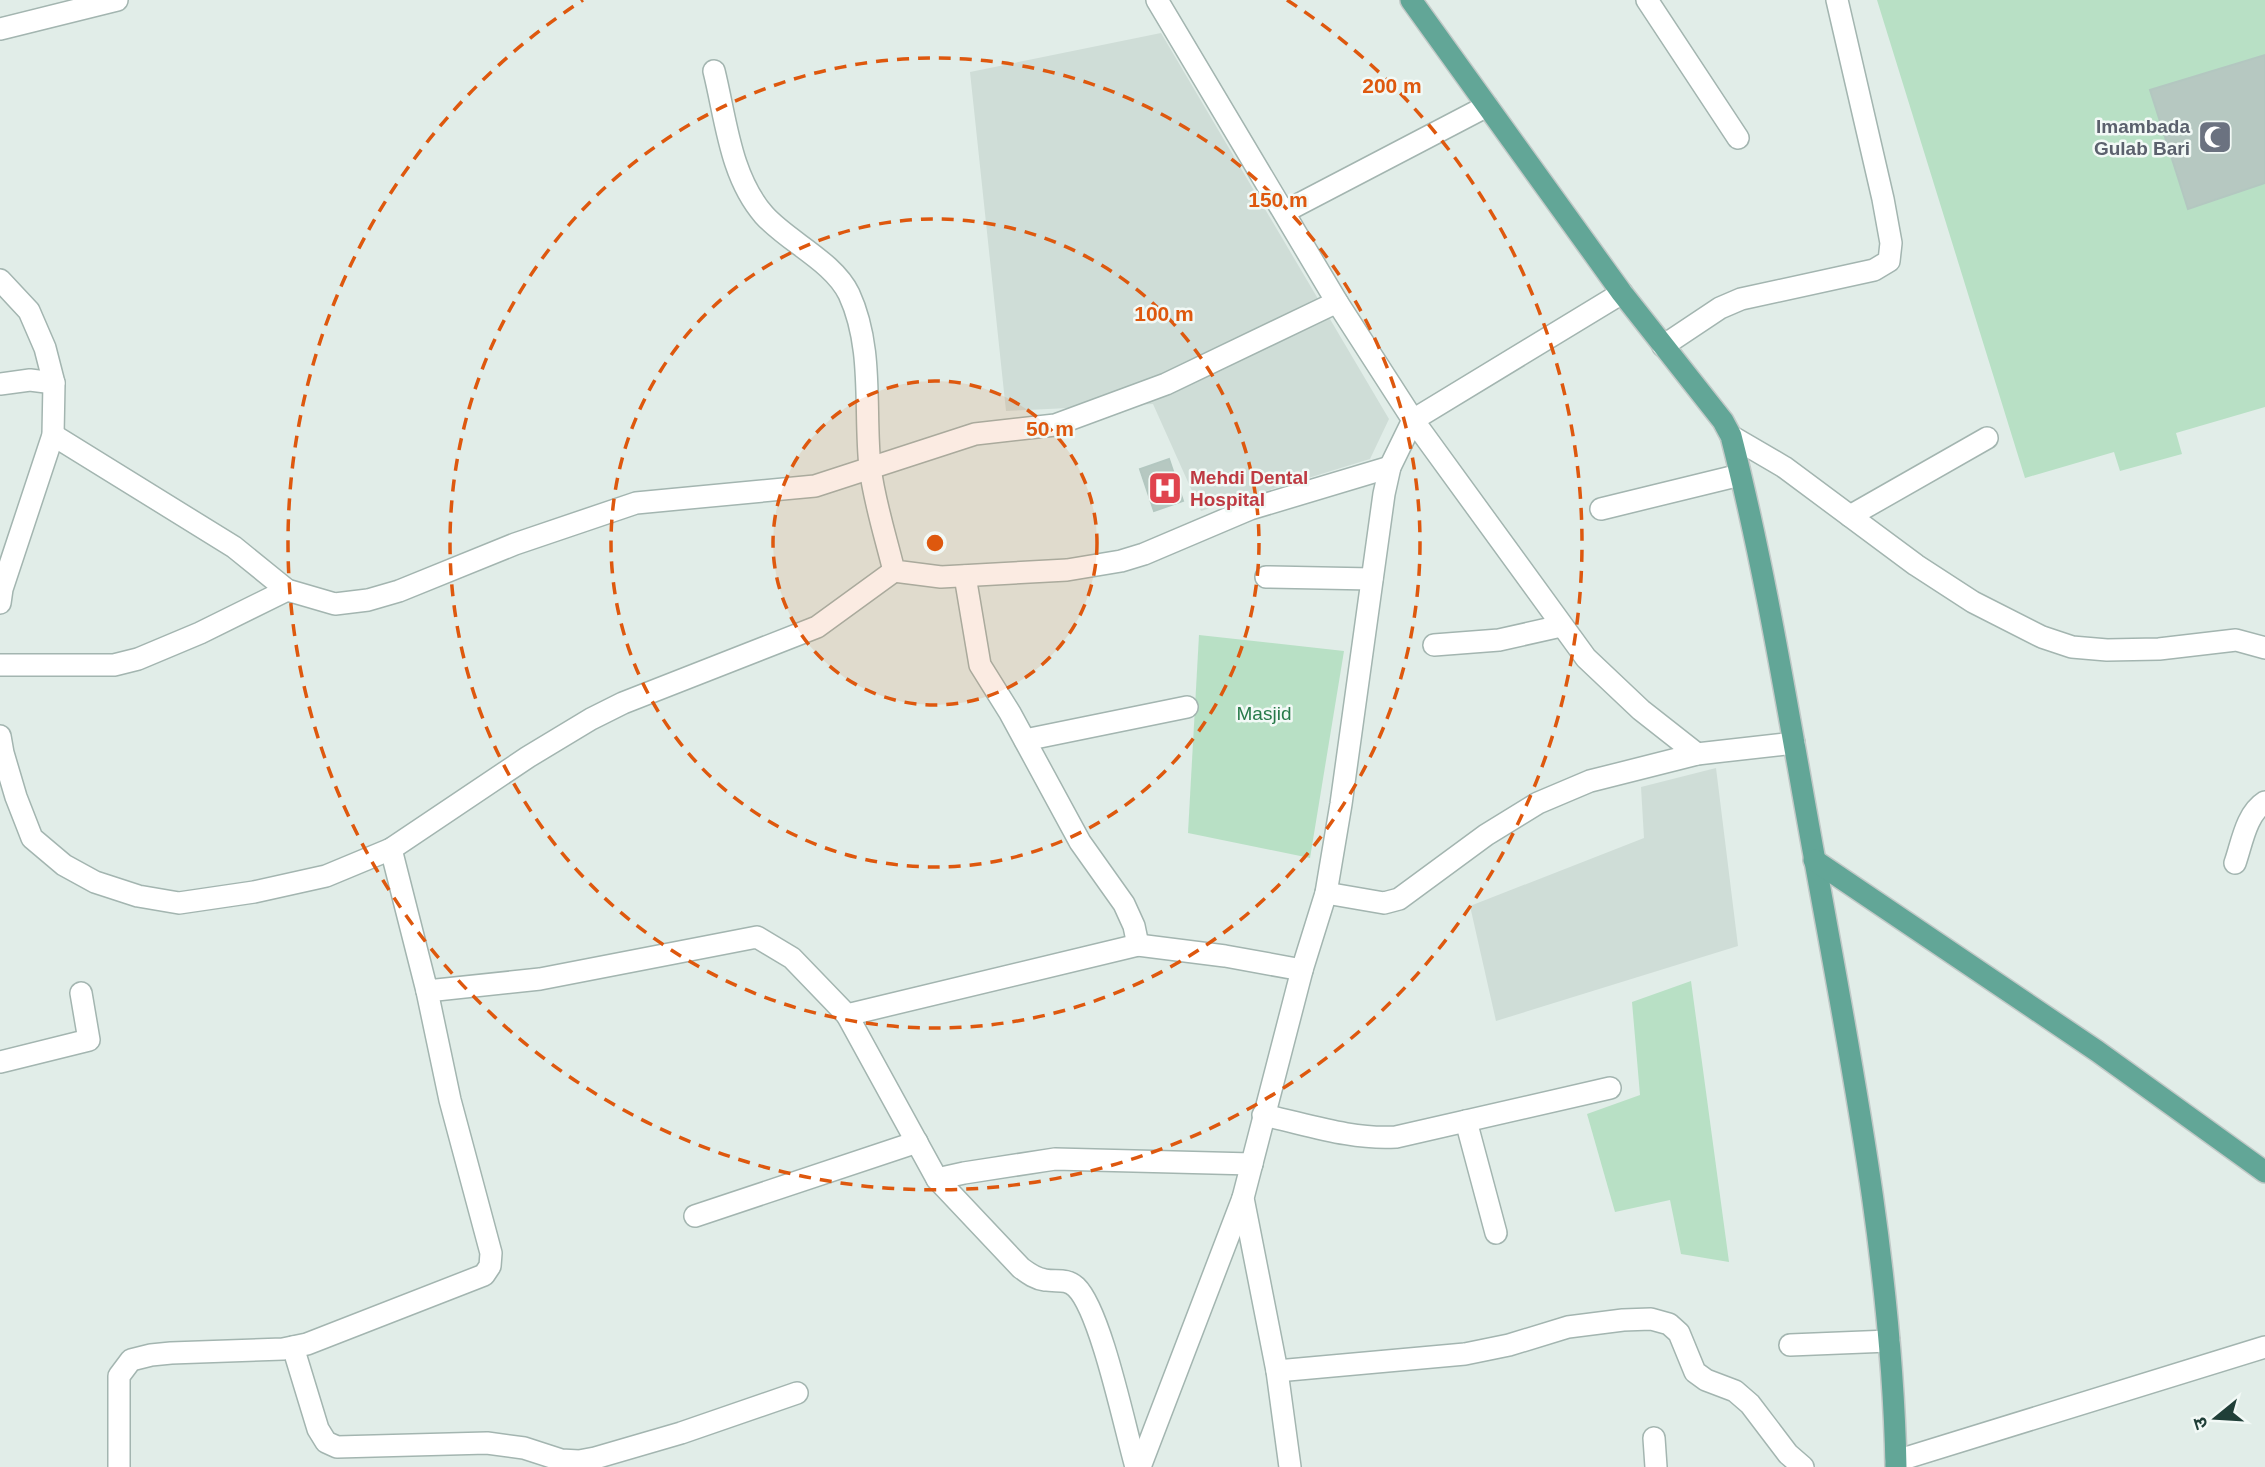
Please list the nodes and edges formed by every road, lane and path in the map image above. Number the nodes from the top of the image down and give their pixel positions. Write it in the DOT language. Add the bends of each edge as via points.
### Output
graph roads {
  1 [pos="117,0"];
  2 [pos="1157,0"];
  3 [pos="1411,0"];
  4 [pos="1647,0"];
  5 [pos="1837,0"];
  6 [pos="0,29"];
  7 [pos="714,71"];
  8 [pos="1488,106"];
  9 [pos="1738,138"];
  10 [pos="1284,212"];
  11 [pos="0,280"];
  12 [pos="1622,293"];
  13 [pos="1337,302"];
  14 [pos="1663,346"];
  15 [pos="54,383"];
  16 [pos="0,384"];
  17 [pos="1413,420"];
  18 [pos="52,435"];
  19 [pos="1731,436"];
  20 [pos="1987,438"];
  21 [pos="1390,467"];
  22 [pos="870,469"];
  23 [pos="1740,475"];
  24 [pos="1601,509"];
  25 [pos="1850,516"];
  26 [pos="894,571"];
  27 [pos="965,576"];
  28 [pos="1266,577"];
  29 [pos="1372,579"];
  30 [pos="287,590"];
  31 [pos="0,603"];
  32 [pos="1561,625"];
  33 [pos="1434,645"];
  34 [pos="2265,648"];
  35 [pos="0,665"];
  36 [pos="1188,707"];
  37 [pos="0,736"];
  38 [pos="1025,740"];
  39 [pos="1794,743"];
  40 [pos="1697,754"];
  41 [pos="2265,802"];
  42 [pos="391,849"];
  43 [pos="1814,860"];
  44 [pos="2235,863"];
  45 [pos="1326,893"];
  46 [pos="1138,944"];
  47 [pos="1302,970"];
  48 [pos="427,990"];
  49 [pos="81,993"];
  50 [pos="847,1015"];
  51 [pos="0,1062"];
  52 [pos="1610,1088"];
  53 [pos="1263,1115"];
  54 [pos="1466,1121"];
  55 [pos="917,1142"];
  56 [pos="1252,1164"];
  57 [pos="2265,1172"];
  58 [pos="937,1179"];
  59 [pos="1242,1198"];
  60 [pos="695,1216"];
  61 [pos="1496,1233"];
  62 [pos="1889,1341"];
  63 [pos="1790,1345"];
  64 [pos="293,1347"];
  65 [pos="2265,1347"];
  66 [pos="1277,1371"];
  67 [pos="797,1393"];
  68 [pos="1654,1438"];
  69 [pos="1896,1464"];
  70 [pos="119,1467"];
  71 [pos="1138,1467"];
  72 [pos="1290,1467"];
  73 [pos="1656,1467"];
  74 [pos="1803,1467"];
  1 -- 6 [label="street"];
  2 -- 10 [label="street"];
  3 -- 8 [label="main road"];
  4 -- 9 [label="street"];
  5 -- 14 [label="street" via="1883,199 1891,243 1889,261 1874,270 1741,299"];
  7 -- 22 [label="street" via="745,186 765,216 841,282 854,306 866,358"];
  8 -- 10 [label="street"];
  8 -- 12 [label="main road"];
  10 -- 13 [label="street"];
  11 -- 15 [label="street" via="29,311"];
  12 -- 14 [label="main road"];
  12 -- 17 [label="street"];
  13 -- 17 [label="street"];
  13 -- 22 [label="street" via="1166,384 1055,425 975,434"];
  14 -- 19 [label="main road"];
  15 -- 16 [label="street"];
  15 -- 18 [label="street"];
  17 -- 21 [label="street"];
  17 -- 32 [label="street"];
  18 -- 30 [label="street" via="234,547"];
  18 -- 31 [label="street"];
  19 -- 23 [label="main road"];
  19 -- 25 [label="street" via="1784,467"];
  20 -- 25 [label="street"];
  21 -- 27 [label="street" via="1250,509 1121,561 1067,570"];
  21 -- 29 [label="street"];
  22 -- 26 [label="street"];
  22 -- 30 [label="street" via="815,486 636,503 368,600 335,604"];
  23 -- 24 [label="street"];
  23 -- 39 [label="main road"];
  25 -- 34 [label="street" via="1973,602 2072,647 2159,649 2236,640"];
  26 -- 27 [label="street"];
  26 -- 42 [label="street" via="817,626 591,719"];
  27 -- 38 [label="street" via="980,666"];
  28 -- 29 [label="street"];
  29 -- 45 [label="street"];
  30 -- 35 [label="street" via="138,659 114,665"];
  32 -- 33 [label="street" via="1499,640"];
  32 -- 40 [label="street" via="1610,683"];
  36 -- 38 [label="street"];
  37 -- 42 [label="street" via="32,838 84,877 138,896 179,903 254,892 326,876"];
  38 -- 46 [label="street" via="1080,842 1124,904"];
  39 -- 40 [label="street"];
  39 -- 43 [label="main road"];
  40 -- 45 [label="street" via="1590,781 1538,803 1399,899 1384,903"];
  41 -- 44 [label="street" via="2251,816"];
  42 -- 48 [label="street"];
  43 -- 57 [label="main road" via="2097,1051"];
  43 -- 62 [label="main road" via="1874,1202"];
  45 -- 47 [label="street"];
  46 -- 47 [label="street"];
  46 -- 50 [label="street"];
  47 -- 53 [label="street"];
  48 -- 50 [label="street" via="540,979 757,937 792,958"];
  48 -- 64 [label="street" via="450,1100 491,1253 490,1266 484,1275"];
  49 -- 51 [label="street" via="89,1040"];
  50 -- 55 [label="street"];
  52 -- 54 [label="street"];
  53 -- 54 [label="street" via="1376,1138"];
  53 -- 56 [label="street"];
  54 -- 61 [label="street"];
  55 -- 58 [label="street"];
  55 -- 60 [label="street"];
  56 -- 58 [label="street" via="1055,1160"];
  56 -- 59 [label="street"];
  58 -- 71 [label="street" via="1021,1268 1033,1277 1063,1280 1082,1295 1102,1342"];
  59 -- 66 [label="street"];
  59 -- 71 [label="street"];
  62 -- 63 [label="street"];
  62 -- 69 [label="main road"];
  64 -- 67 [label="street" via="318,1429 337,1447 487,1443 579,1461 681,1433"];
  64 -- 70 [label="street" via="171,1353 131,1360 119,1376"];
  65 -- 69 [label="street"];
  66 -- 72 [label="street"];
  66 -- 74 [label="street" via="1465,1354 1568,1326 1651,1319 1669,1324 1679,1333 1695,1373 1735,1391 1750,1404"];
  68 -- 73 [label="street"];
}
